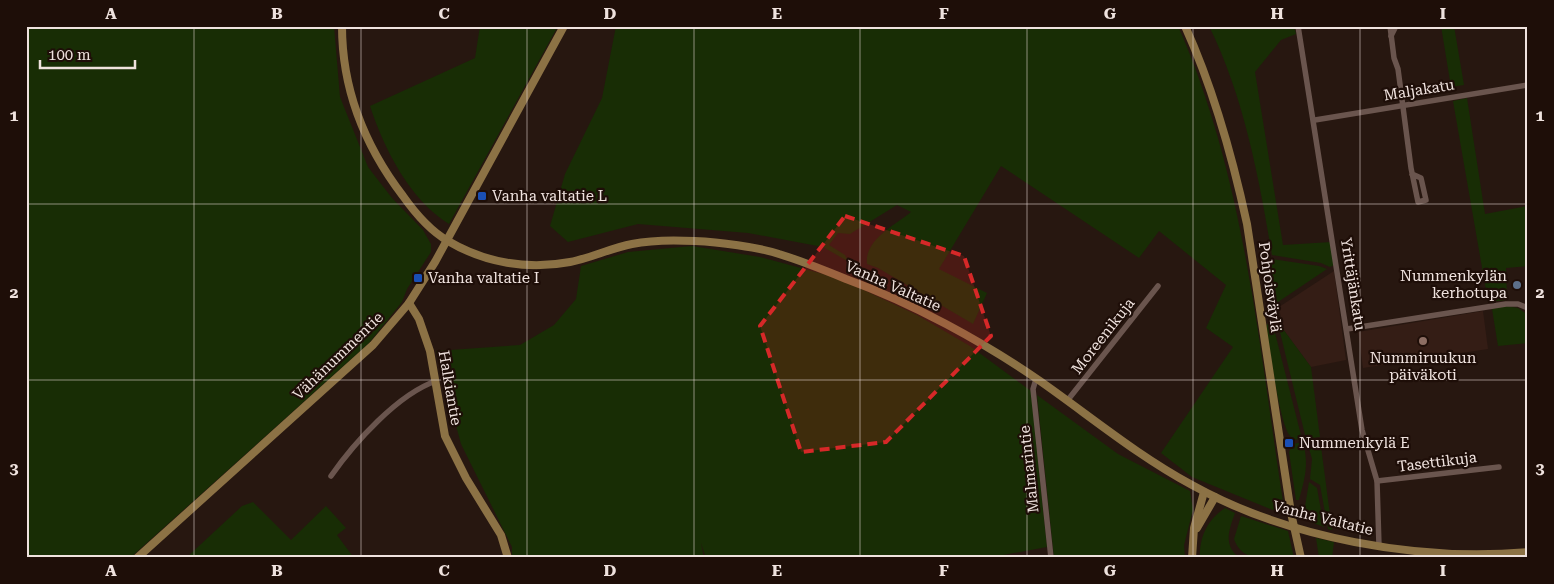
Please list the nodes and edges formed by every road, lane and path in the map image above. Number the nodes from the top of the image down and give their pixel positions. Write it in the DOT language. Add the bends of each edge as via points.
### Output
graph roads {
  1 [pos="342,26"];
  2 [pos="564,26"];
  3 [pos="1185,26"];
  4 [pos="1298,26"];
  5 [pos="1390,26"];
  6 [pos="1396,26"];
  7 [pos="1391,36"];
  8 [pos="1528,85"];
  9 [pos="1404,105"];
  10 [pos="1315,120"];
  11 [pos="1412,174"];
  12 [pos="447,241"];
  13 [pos="1158,286"];
  14 [pos="409,302"];
  15 [pos="1528,308"];
  16 [pos="1347,329"];
  17 [pos="1036,379"];
  18 [pos="436,381"];
  19 [pos="1067,401"];
  20 [pos="1499,467"];
  21 [pos="331,476"];
  22 [pos="1377,481"];
  23 [pos="1204,492"];
  24 [pos="1215,497"];
  25 [pos="1192,542"];
  26 [pos="1379,546"];
  27 [pos="1528,552"];
  28 [pos="1499,556"];
  29 [pos="137,558"];
  30 [pos="508,558"];
  31 [pos="1051,558"];
  32 [pos="1192,558"];
  33 [pos="1301,558"];
  1 -- 12 [label="street, Vanha Valtatie" via="343,61 364,134 412,209"];
  2 -- 12 [label="street, Vähänummentie"];
  3 -- 33 [label="street, Pohjoisväylä" via="1216,104 1237,177"];
  4 -- 10 [label="street, Yrittäjänkatu"];
  5 -- 7 [label="street"];
  6 -- 7 [label="street"];
  7 -- 9 [label="street"];
  8 -- 9 [label="street, Maljakatu"];
  9 -- 10 [label="street, Maljakatu"];
  9 -- 11 [label="street"];
  10 -- 16 [label="street, Yrittäjänkatu"];
  12 -- 14 [label="street, Vähänummentie"];
  12 -- 17 [label="street, Vanha Valtatie" via="505,263 540,266 572,262 632,244 695,241 776,253 861,284 932,318"];
  13 -- 19 [label="street, Moreenikuja"];
  14 -- 18 [label="street, Halkiantie" via="422,327"];
  14 -- 29 [label="street, Vähänummentie" via="373,345"];
  15 -- 16 [label="street" via="1506,304"];
  16 -- 22 [label="street, Yrittäjänkatu" via="1362,430"];
  17 -- 19 [label="street, Vanha Valtatie"];
  17 -- 31 [label="street, Malmarintie" via="1033,389"];
  18 -- 21 [label="street" via="397,402 344,456"];
  18 -- 30 [label="street, Halkiantie" via="445,436 501,536"];
  19 -- 23 [label="street, Vanha Valtatie" via="1109,432"];
  20 -- 22 [label="street, Tasettikuja"];
  22 -- 26 [label="street, Yrittäjänkatu"];
  23 -- 24 [label="street, Vanha Valtatie"];
  23 -- 25 [label="street"];
  24 -- 25 [label="street"];
  24 -- 26 [label="street, Vanha Valtatie" via="1282,524"];
  25 -- 32 [label="street"];
  26 -- 28 [label="street, Vanha Valtatie" via="1448,555"];
  27 -- 28 [label="street, Vanha Valtatie"];
}
